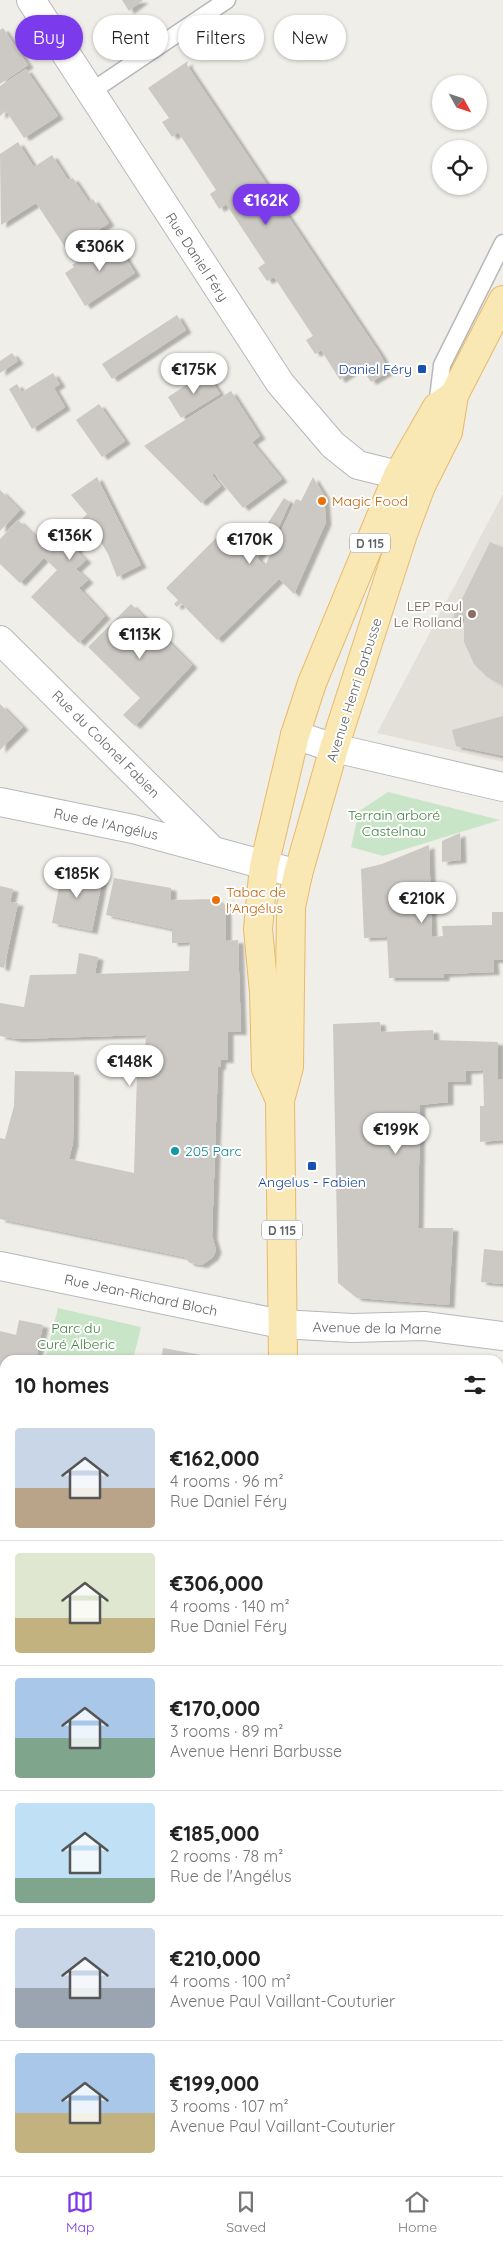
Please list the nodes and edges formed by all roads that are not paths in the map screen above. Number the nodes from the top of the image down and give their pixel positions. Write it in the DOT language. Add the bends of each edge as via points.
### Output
graph roads {
  1 [pos="31,0"];
  2 [pos="227,0"];
  3 [pos="89,93"];
  4 [pos="503,243"];
  5 [pos="503,300"];
  6 [pos="445,401"];
  7 [pos="410,480"];
  8 [pos="0,640"];
  9 [pos="295,735"];
  10 [pos="334,748"];
  11 [pos="503,786"];
  12 [pos="0,802"];
  13 [pos="211,849"];
  14 [pos="264,866"];
  15 [pos="298,874"];
  16 [pos="280,1100"];
  17 [pos="0,1266"];
  18 [pos="281,1324"];
  19 [pos="503,1336"];
  20 [pos="283,1355"];
  1 -- 3 [label="street, Rue Daniel Féry"];
  2 -- 3 [label="lane"];
  3 -- 7 [label="street, Rue Daniel Féry" via="280,383 333,445 352,460"];
  4 -- 6 [label="lane, Avenue Henri Barbusse" via="442,365"];
  5 -- 6 [label="main road, Avenue Henri Barbusse"];
  6 -- 7 [label="main road, Avenue Henri Barbusse" via="448,432"];
  7 -- 9 [label="main road, Avenue Henri Barbusse / D 115" via="312,683"];
  7 -- 10 [label="main road, Avenue Henri Barbusse / D 115"];
  8 -- 13 [label="street, Rue du Colonel Fabien"];
  9 -- 10 [label="street"];
  9 -- 14 [label="main road, D 115"];
  10 -- 11 [label="street"];
  10 -- 15 [label="main road, Avenue Henri Barbusse / D 115"];
  12 -- 13 [label="street, Rue de l'Angélus" via="133,829"];
  13 -- 14 [label="street, Rue de l'Angélus"];
  14 -- 15 [label="street, Rue de l'Angélus"];
  14 -- 16 [label="main road, D 115" via="258,930 266,1069"];
  15 -- 16 [label="main road, D 115" via="291,907 289,1067"];
  16 -- 18 [label="main road, D 115"];
  17 -- 18 [label="street, Rue Jean-Richard Bloch"];
  18 -- 19 [label="street, Avenue de la Marne" via="352,1328 424,1326"];
  18 -- 20 [label="main road, D 115"];
}
